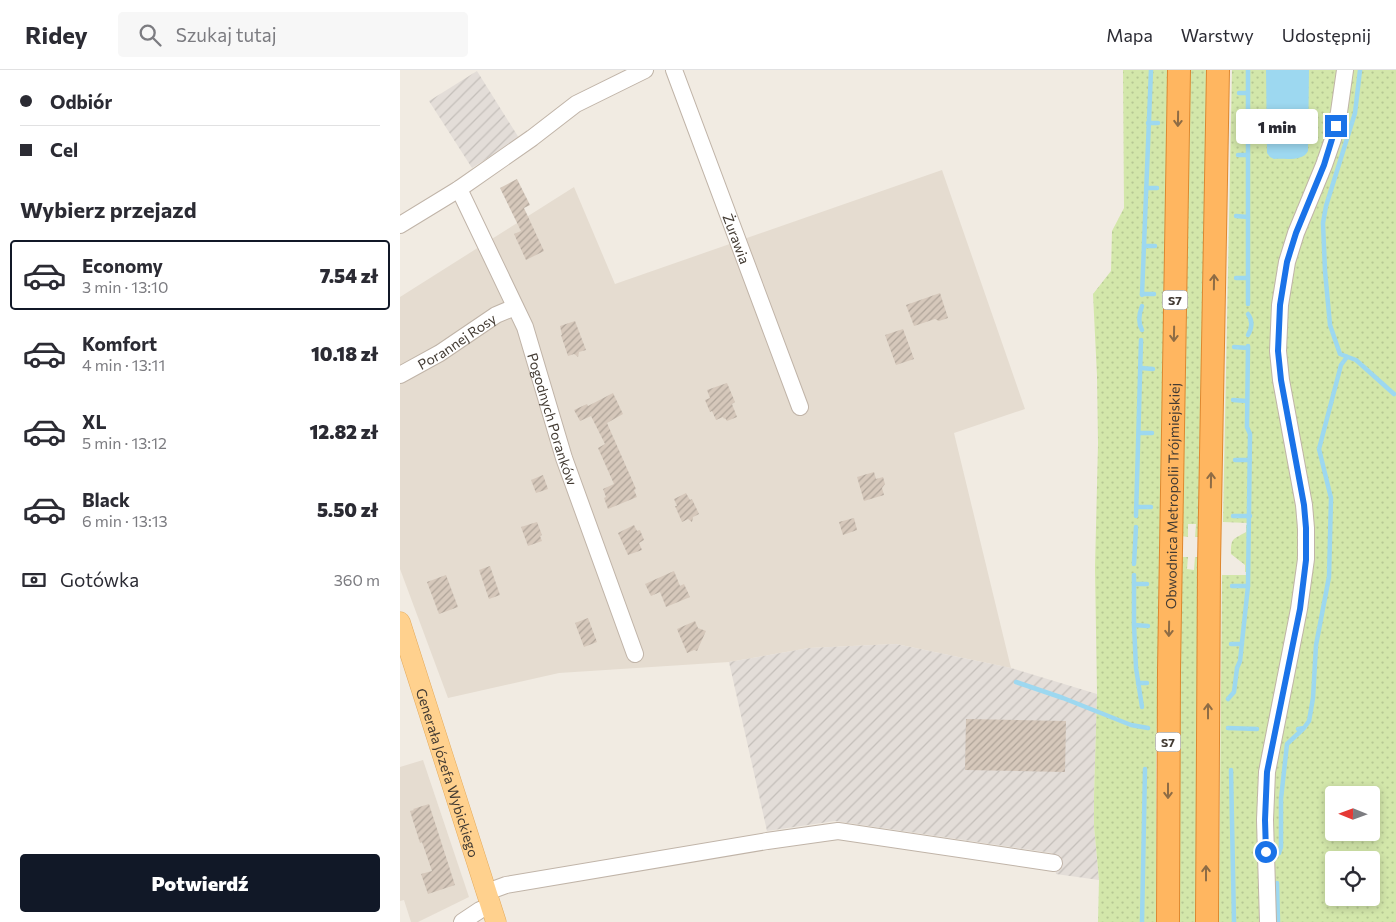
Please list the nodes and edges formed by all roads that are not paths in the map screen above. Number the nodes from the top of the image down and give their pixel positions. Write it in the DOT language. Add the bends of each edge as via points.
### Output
graph roads {
  1 [pos="646,70"];
  2 [pos="674,70"];
  3 [pos="1179,70"];
  4 [pos="1218,70"];
  5 [pos="1345,70"];
  6 [pos="459,189"];
  7 [pos="400,226"];
  8 [pos="514,307"];
  9 [pos="400,375"];
  10 [pos="800,407"];
  11 [pos="400,622"];
  12 [pos="635,654"];
  13 [pos="1054,863"];
  14 [pos="491,907"];
  15 [pos="462,922"];
  16 [pos="1168,922"];
  17 [pos="1207,922"];
  18 [pos="1268,922"];
  1 -- 6 [label="street" via="576,104"];
  2 -- 10 [label="street, Żurawia"];
  3 -- 16 [label="highway, Obwodnica Metropolii Trójmiejskiej / S7, one-way" via="1170,562"];
  17 -- 4 [label="highway, one-way" via="1209,565"];
  5 -- 18 [label="street" via="1333,139 1296,233 1280,305 1278,351 1304,505 1306,560 1300,609 1267,772"];
  6 -- 7 [label="street"];
  6 -- 8 [label="street, Pogodnych Poranków"];
  8 -- 9 [label="street, Porannej Rosy"];
  8 -- 12 [label="street, Pogodnych Poranków" via="525,327 564,458"];
  11 -- 14 [label="main road, Generała Józefa Wybickiego"];
  13 -- 14 [label="street" via="838,831 506,885"];
  14 -- 15 [label="street"];
}
